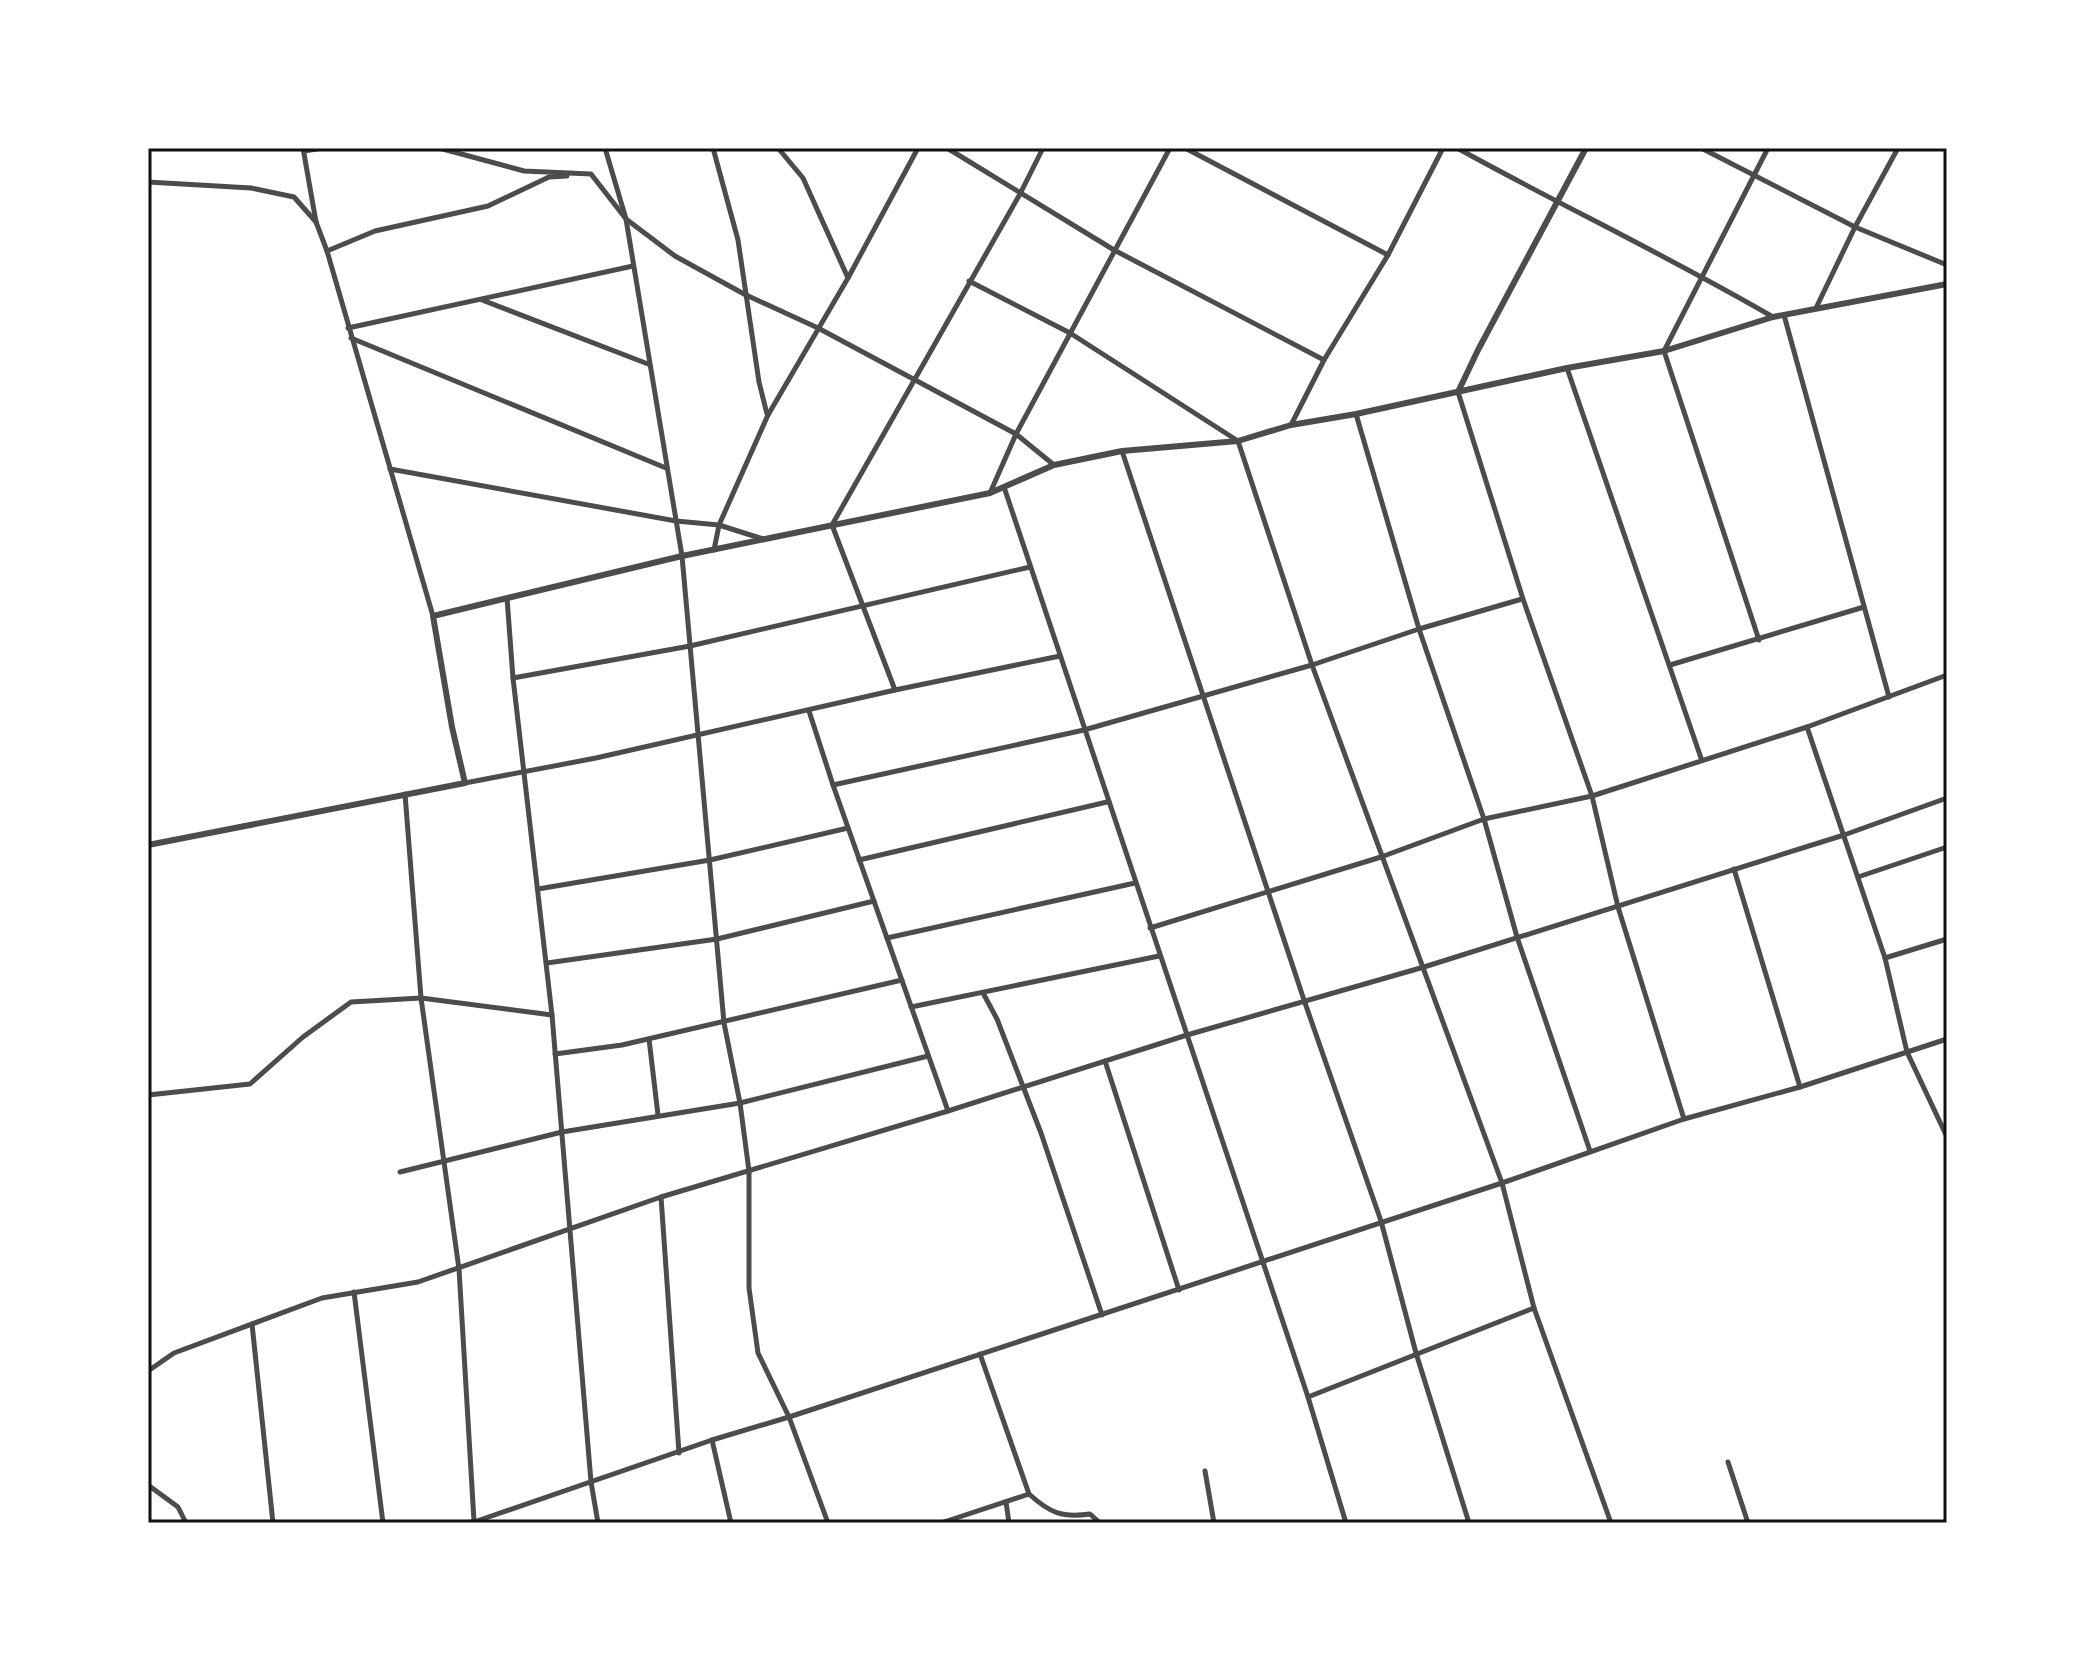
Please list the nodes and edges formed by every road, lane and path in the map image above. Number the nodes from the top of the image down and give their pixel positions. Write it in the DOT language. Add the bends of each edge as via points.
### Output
graph roads {
  1 [pos="323,148"];
  2 [pos="439,148"];
  3 [pos="605,148"];
  4 [pos="713,148"];
  5 [pos="778,148"];
  6 [pos="918,148"];
  7 [pos="947,148"];
  8 [pos="1043,148"];
  9 [pos="1170,148"];
  10 [pos="1185,148"];
  11 [pos="1443,148"];
  12 [pos="1457,148"];
  13 [pos="1586,148"];
  14 [pos="1701,148"];
  15 [pos="1768,148"];
  16 [pos="1898,148"];
  17 [pos="304,150"];
  18 [pos="591,174"];
  19 [pos="1753,175"];
  20 [pos="148,182"];
  21 [pos="1020,194"];
  22 [pos="1557,203"];
  23 [pos="626,219"];
  24 [pos="316,222"];
  25 [pos="1855,227"];
  26 [pos="1114,250"];
  27 [pos="327,251"];
  28 [pos="1388,255"];
  29 [pos="1947,265"];
  30 [pos="633,266"];
  31 [pos="1701,275"];
  32 [pos="848,278"];
  33 [pos="969,281"];
  34 [pos="1947,284"];
  35 [pos="744,294"];
  36 [pos="481,299"];
  37 [pos="1816,308"];
  38 [pos="1784,315"];
  39 [pos="1773,317"];
  40 [pos="348,328"];
  41 [pos="818,328"];
  42 [pos="1070,333"];
  43 [pos="351,338"];
  44 [pos="1664,351"];
  45 [pos="1324,360"];
  46 [pos="649,364"];
  47 [pos="1567,368"];
  48 [pos="915,380"];
  49 [pos="1458,392"];
  50 [pos="1356,414"];
  51 [pos="768,415"];
  52 [pos="1291,425"];
  53 [pos="1016,434"];
  54 [pos="1238,441"];
  55 [pos="1122,451"];
  56 [pos="1054,465"];
  57 [pos="667,468"];
  58 [pos="390,469"];
  59 [pos="1004,487"];
  60 [pos="990,493"];
  61 [pos="676,521"];
  62 [pos="719,525"];
  63 [pos="832,525"];
  64 [pos="764,539"];
  65 [pos="714,550"];
  66 [pos="682,556"];
  67 [pos="1030,567"];
  68 [pos="507,598"];
  69 [pos="1523,599"];
  70 [pos="863,607"];
  71 [pos="1864,607"];
  72 [pos="433,616"];
  73 [pos="1419,629"];
  74 [pos="1759,640"];
  75 [pos="690,646"];
  76 [pos="1060,656"];
  77 [pos="1312,665"];
  78 [pos="1670,665"];
  79 [pos="1947,675"];
  80 [pos="513,678"];
  81 [pos="895,690"];
  82 [pos="1203,695"];
  83 [pos="1889,697"];
  84 [pos="809,711"];
  85 [pos="1807,727"];
  86 [pos="1084,730"];
  87 [pos="699,733"];
  88 [pos="1701,758"];
  89 [pos="524,773"];
  90 [pos="465,783"];
  91 [pos="833,785"];
  92 [pos="405,794"];
  93 [pos="1592,796"];
  94 [pos="1947,798"];
  95 [pos="1108,802"];
  96 [pos="1484,819"];
  97 [pos="848,828"];
  98 [pos="1844,835"];
  99 [pos="148,845"];
  100 [pos="1947,847"];
  101 [pos="1381,857"];
  102 [pos="710,860"];
  103 [pos="859,860"];
  104 [pos="1734,869"];
  105 [pos="1858,877"];
  106 [pos="1135,883"];
  107 [pos="538,889"];
  108 [pos="1267,891"];
  109 [pos="874,901"];
  110 [pos="1618,907"];
  111 [pos="1150,928"];
  112 [pos="1517,937"];
  113 [pos="887,938"];
  114 [pos="717,939"];
  115 [pos="1947,939"];
  116 [pos="1159,956"];
  117 [pos="1885,958"];
  118 [pos="547,963"];
  119 [pos="1424,967"];
  120 [pos="902,980"];
  121 [pos="983,993"];
  122 [pos="421,998"];
  123 [pos="1304,1000"];
  124 [pos="911,1007"];
  125 [pos="552,1015"];
  126 [pos="724,1023"];
  127 [pos="1187,1035"];
  128 [pos="649,1039"];
  129 [pos="1947,1039"];
  130 [pos="1907,1052"];
  131 [pos="555,1054"];
  132 [pos="928,1056"];
  133 [pos="1105,1061"];
  134 [pos="1023,1086"];
  135 [pos="1800,1087"];
  136 [pos="148,1095"];
  137 [pos="740,1103"];
  138 [pos="948,1111"];
  139 [pos="658,1115"];
  140 [pos="1684,1119"];
  141 [pos="562,1132"];
  142 [pos="1947,1137"];
  143 [pos="1590,1151"];
  144 [pos="443,1161"];
  145 [pos="749,1171"];
  146 [pos="400,1172"];
  147 [pos="1502,1183"];
  148 [pos="661,1197"];
  149 [pos="1381,1221"];
  150 [pos="569,1228"];
  151 [pos="1261,1262"];
  152 [pos="459,1269"];
  153 [pos="1179,1290"];
  154 [pos="354,1292"];
  155 [pos="1534,1308"];
  156 [pos="1102,1315"];
  157 [pos="252,1324"];
  158 [pos="1416,1353"];
  159 [pos="980,1354"];
  160 [pos="148,1371"];
  161 [pos="1308,1397"];
  162 [pos="789,1417"];
  163 [pos="712,1440"];
  164 [pos="679,1453"];
  165 [pos="1728,1462"];
  166 [pos="1205,1471"];
  167 [pos="591,1482"];
  168 [pos="148,1485"];
  169 [pos="1029,1494"];
  170 [pos="1006,1502"];
  171 [pos="474,1522"];
  172 [pos="186,1523"];
  173 [pos="273,1523"];
  174 [pos="383,1523"];
  175 [pos="462,1523"];
  176 [pos="598,1523"];
  177 [pos="731,1523"];
  178 [pos="828,1523"];
  179 [pos="941,1523"];
  180 [pos="1009,1523"];
  181 [pos="1100,1523"];
  182 [pos="1214,1523"];
  183 [pos="1346,1523"];
  184 [pos="1469,1523"];
  185 [pos="1611,1523"];
  186 [pos="1748,1523"];
  1 -- 17 [label="street"];
  2 -- 18 [label="street" via="524,171"];
  3 -- 23 [label="street"];
  4 -- 35 [label="street" via="738,240"];
  5 -- 32 [label="street" via="803,178"];
  6 -- 32 [label="street"];
  7 -- 21 [label="street"];
  8 -- 21 [label="street"];
  9 -- 26 [label="street"];
  10 -- 28 [label="street"];
  11 -- 28 [label="street"];
  12 -- 22 [label="street"];
  13 -- 22 [label="street"];
  14 -- 19 [label="street"];
  15 -- 19 [label="street"];
  16 -- 25 [label="street"];
  17 -- 24 [label="street"];
  18 -- 23 [label="street"];
  18 -- 27 [label="street" via="549,177 488,206 375,231"];
  19 -- 25 [label="street"];
  19 -- 31 [label="street"];
  20 -- 24 [label="street" via="251,188 294,197"];
  21 -- 26 [label="street"];
  21 -- 33 [label="street"];
  22 -- 31 [label="street"];
  22 -- 49 [label="street"];
  23 -- 30 [label="street"];
  23 -- 35 [label="street" via="675,256"];
  24 -- 27 [label="street"];
  25 -- 29 [label="street"];
  25 -- 37 [label="street"];
  26 -- 42 [label="street"];
  26 -- 45 [label="street"];
  27 -- 40 [label="street"];
  28 -- 45 [label="street"];
  30 -- 36 [label="street"];
  30 -- 46 [label="street"];
  31 -- 39 [label="street"];
  31 -- 44 [label="street"];
  32 -- 41 [label="street"];
  33 -- 42 [label="street"];
  33 -- 48 [label="street"];
  34 -- 37 [label="street"];
  35 -- 41 [label="street"];
  35 -- 51 [label="street"];
  36 -- 40 [label="street"];
  36 -- 46 [label="street"];
  37 -- 38 [label="street"];
  38 -- 39 [label="street"];
  38 -- 71 [label="street"];
  39 -- 44 [label="street"];
  40 -- 43 [label="street"];
  41 -- 48 [label="street"];
  41 -- 51 [label="street"];
  42 -- 53 [label="street"];
  42 -- 54 [label="street"];
  43 -- 57 [label="street"];
  43 -- 58 [label="street"];
  44 -- 47 [label="street"];
  44 -- 74 [label="street"];
  45 -- 52 [label="street"];
  46 -- 57 [label="street"];
  47 -- 49 [label="street"];
  47 -- 78 [label="street"];
  48 -- 53 [label="street"];
  48 -- 63 [label="street"];
  49 -- 50 [label="street"];
  49 -- 69 [label="street"];
  50 -- 52 [label="street"];
  50 -- 73 [label="street"];
  51 -- 62 [label="street"];
  52 -- 54 [label="street"];
  53 -- 56 [label="street"];
  53 -- 60 [label="street"];
  54 -- 55 [label="street"];
  54 -- 77 [label="street"];
  55 -- 56 [label="street"];
  55 -- 82 [label="street"];
  56 -- 59 [label="street"];
  57 -- 61 [label="street"];
  58 -- 61 [label="street"];
  58 -- 72 [label="street"];
  59 -- 60 [label="street"];
  59 -- 67 [label="street"];
  60 -- 63 [label="street"];
  61 -- 62 [label="street"];
  61 -- 66 [label="street"];
  62 -- 64 [label="street"];
  62 -- 65 [label="street"];
  63 -- 64 [label="street"];
  63 -- 70 [label="street"];
  64 -- 65 [label="street"];
  65 -- 66 [label="street"];
  66 -- 68 [label="street"];
  66 -- 75 [label="street"];
  67 -- 70 [label="street"];
  67 -- 76 [label="street"];
  68 -- 72 [label="street"];
  68 -- 80 [label="street"];
  69 -- 73 [label="street"];
  69 -- 93 [label="street"];
  70 -- 75 [label="street"];
  70 -- 81 [label="street"];
  71 -- 74 [label="street"];
  71 -- 83 [label="street"];
  72 -- 90 [label="street"];
  73 -- 77 [label="street"];
  73 -- 96 [label="street"];
  74 -- 78 [label="street"];
  75 -- 80 [label="street"];
  75 -- 87 [label="street"];
  76 -- 81 [label="street"];
  76 -- 86 [label="street"];
  77 -- 82 [label="street"];
  77 -- 101 [label="street"];
  78 -- 88 [label="street"];
  79 -- 83 [label="street"];
  80 -- 89 [label="street"];
  81 -- 84 [label="street"];
  82 -- 86 [label="street"];
  82 -- 108 [label="street"];
  83 -- 85 [label="street"];
  84 -- 87 [label="street"];
  84 -- 91 [label="street"];
  85 -- 88 [label="street"];
  85 -- 98 [label="street"];
  86 -- 91 [label="street"];
  86 -- 95 [label="street"];
  87 -- 89 [label="street"];
  87 -- 102 [label="street"];
  88 -- 93 [label="street"];
  89 -- 90 [label="street"];
  89 -- 107 [label="street"];
  90 -- 92 [label="street"];
  91 -- 97 [label="street"];
  92 -- 99 [label="street"];
  92 -- 122 [label="street"];
  93 -- 96 [label="street"];
  93 -- 110 [label="street"];
  94 -- 98 [label="street"];
  95 -- 103 [label="street"];
  95 -- 106 [label="street"];
  96 -- 101 [label="street"];
  96 -- 112 [label="street"];
  97 -- 102 [label="street"];
  97 -- 103 [label="street"];
  98 -- 104 [label="street"];
  98 -- 105 [label="street"];
  100 -- 105 [label="street"];
  101 -- 108 [label="street"];
  101 -- 119 [label="street"];
  102 -- 107 [label="street"];
  102 -- 114 [label="street"];
  103 -- 109 [label="street"];
  104 -- 110 [label="street"];
  104 -- 135 [label="street"];
  105 -- 117 [label="street"];
  106 -- 111 [label="street"];
  106 -- 113 [label="street"];
  107 -- 118 [label="street"];
  108 -- 111 [label="street"];
  108 -- 123 [label="street"];
  109 -- 113 [label="street"];
  109 -- 114 [label="street"];
  110 -- 112 [label="street"];
  110 -- 140 [label="street"];
  111 -- 116 [label="street"];
  112 -- 119 [label="street"];
  112 -- 143 [label="street"];
  113 -- 120 [label="street"];
  114 -- 118 [label="street"];
  114 -- 126 [label="street"];
  115 -- 117 [label="street"];
  116 -- 121 [label="street"];
  116 -- 127 [label="street"];
  117 -- 130 [label="street"];
  118 -- 125 [label="street"];
  119 -- 123 [label="street"];
  119 -- 147 [label="street"];
  120 -- 124 [label="street"];
  120 -- 126 [label="street"];
  121 -- 124 [label="street"];
  121 -- 134 [label="street"];
  122 -- 125 [label="street"];
  122 -- 136 [label="street" via="351,1002 250,1084"];
  122 -- 144 [label="street"];
  123 -- 127 [label="street"];
  123 -- 149 [label="street"];
  124 -- 132 [label="street"];
  125 -- 131 [label="street"];
  126 -- 128 [label="street"];
  126 -- 137 [label="street"];
  127 -- 133 [label="street"];
  127 -- 151 [label="street"];
  128 -- 131 [label="street"];
  128 -- 139 [label="street"];
  129 -- 130 [label="street"];
  130 -- 135 [label="street"];
  130 -- 142 [label="street"];
  131 -- 141 [label="street"];
  132 -- 137 [label="street"];
  132 -- 138 [label="street"];
  133 -- 134 [label="street"];
  133 -- 153 [label="street"];
  134 -- 138 [label="street"];
  134 -- 156 [label="street"];
  135 -- 140 [label="street"];
  137 -- 139 [label="street"];
  137 -- 145 [label="street"];
  138 -- 145 [label="street"];
  139 -- 141 [label="street"];
  140 -- 143 [label="street"];
  141 -- 144 [label="street"];
  141 -- 150 [label="street"];
  143 -- 147 [label="street"];
  144 -- 146 [label="street"];
  144 -- 152 [label="street"];
  145 -- 148 [label="street"];
  145 -- 162 [label="street" via="749,1288 758,1353"];
  147 -- 149 [label="street"];
  147 -- 155 [label="street"];
  148 -- 150 [label="street"];
  148 -- 164 [label="street"];
  149 -- 151 [label="street"];
  149 -- 158 [label="street"];
  150 -- 152 [label="street"];
  150 -- 167 [label="street"];
  151 -- 153 [label="street"];
  151 -- 161 [label="street"];
  152 -- 154 [label="street"];
  152 -- 171 [label="street"];
  153 -- 156 [label="street"];
  154 -- 157 [label="street"];
  154 -- 174 [label="street"];
  155 -- 158 [label="street"];
  155 -- 185 [label="street"];
  156 -- 159 [label="street"];
  157 -- 160 [label="street" via="174,1353"];
  157 -- 173 [label="street"];
  158 -- 161 [label="street"];
  158 -- 184 [label="street"];
  159 -- 162 [label="street"];
  159 -- 169 [label="street"];
  161 -- 183 [label="street"];
  162 -- 163 [label="street"];
  162 -- 178 [label="street"];
  163 -- 164 [label="street"];
  163 -- 177 [label="street"];
  164 -- 167 [label="street"];
  165 -- 186 [label="street"];
  166 -- 182 [label="street"];
  167 -- 171 [label="street"];
  167 -- 176 [label="street"];
  168 -- 172 [label="street" via="178,1507"];
  169 -- 170 [label="street"];
  169 -- 181 [label="street" via="1052,1512 1070,1517 1090,1514"];
  170 -- 179 [label="street"];
  170 -- 180 [label="street"];
  171 -- 175 [label="street"];
}
